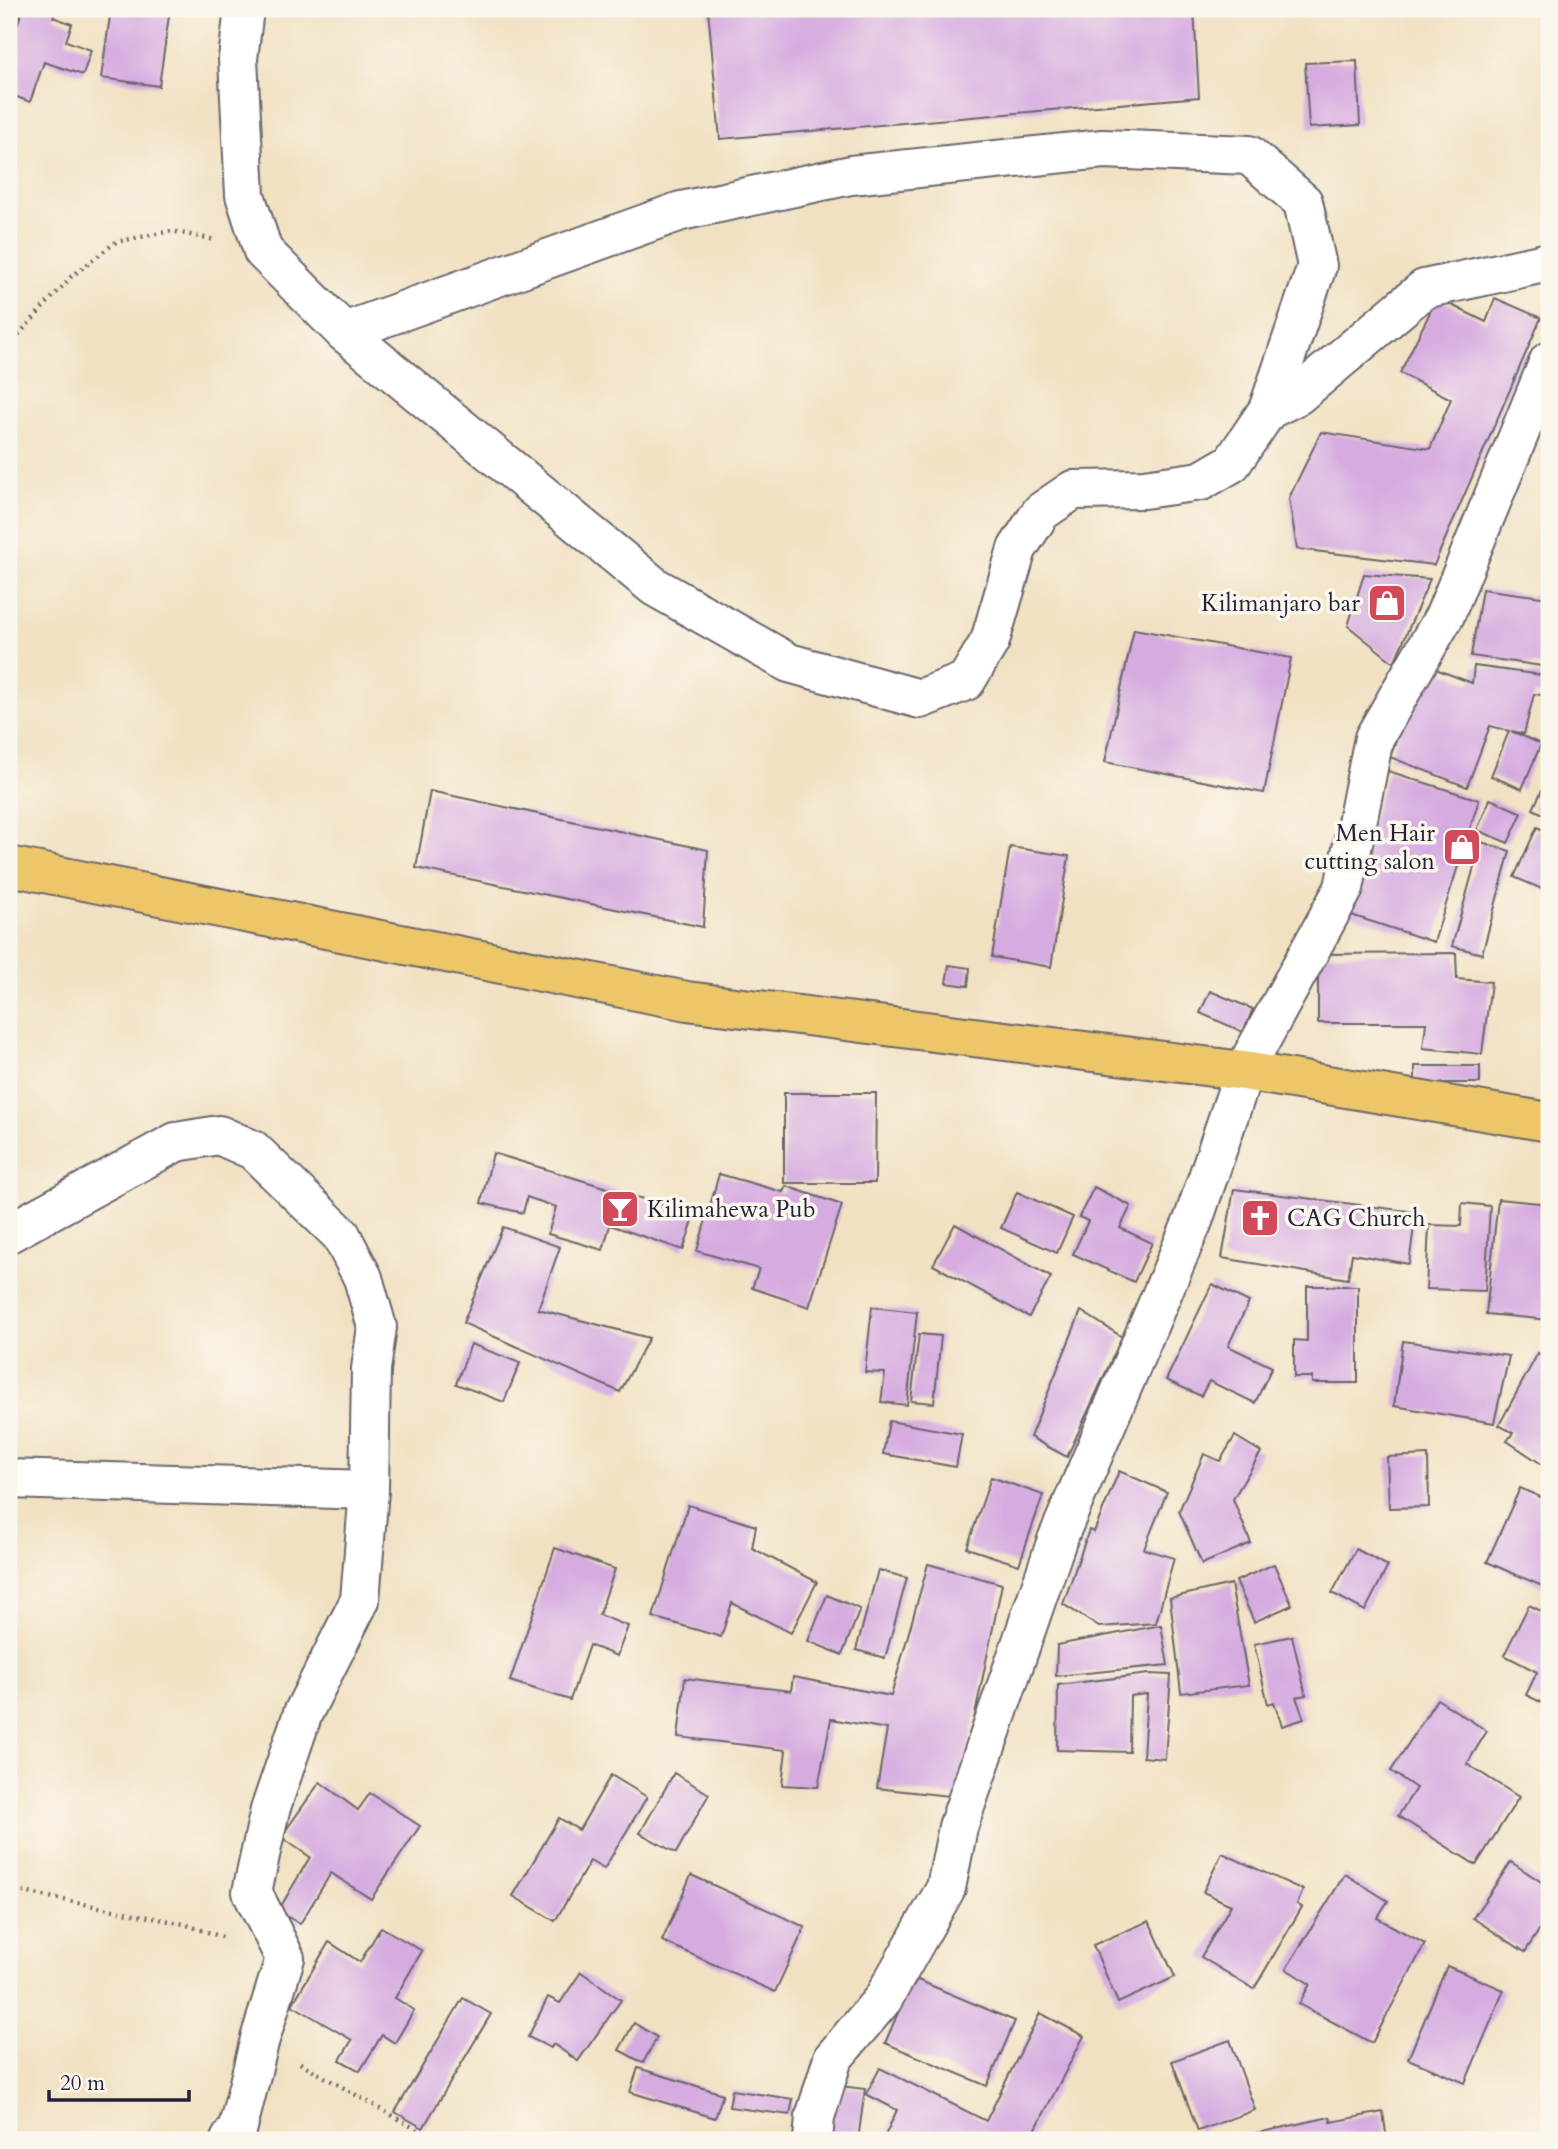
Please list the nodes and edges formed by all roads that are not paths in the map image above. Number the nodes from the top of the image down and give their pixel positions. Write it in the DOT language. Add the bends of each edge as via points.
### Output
graph roads {
  1 [pos="244,9"];
  2 [pos="1549,262"];
  3 [pos="344,332"];
  4 [pos="1549,362"];
  5 [pos="1268,410"];
  6 [pos="9,866"];
  7 [pos="1244,1072"];
  8 [pos="1549,1122"];
  9 [pos="9,1233"];
  10 [pos="9,1479"];
  11 [pos="369,1490"];
  12 [pos="230,2140"];
  13 [pos="813,2140"];
  1 -- 3 [label="street" via="238,59 245,195 264,251"];
  2 -- 5 [label="street" via="1424,289 1298,395"];
  3 -- 5 [label="street" via="655,587 789,663 920,699 965,681 990,641 1017,549 1041,512 1073,491 1144,489 1201,481 1232,463"];
  3 -- 5 [label="street" via="681,211 851,174 1103,149 1249,155 1303,202 1317,266"];
  4 -- 7 [label="street" via="1445,615 1374,738 1345,888"];
  6 -- 7 [label="main road" via="687,1002"];
  7 -- 8 [label="main road"];
  7 -- 13 [label="street" via="1193,1221 1044,1575 958,1827 946,1888 883,1999 833,2058 815,2117"];
  9 -- 11 [label="street" via="176,1142 219,1135 253,1150 341,1234 363,1278 377,1327 371,1369"];
  10 -- 11 [label="street"];
  11 -- 12 [label="street" via="360,1600 303,1713 270,1810 252,1892 285,1958 238,2127"];
}
